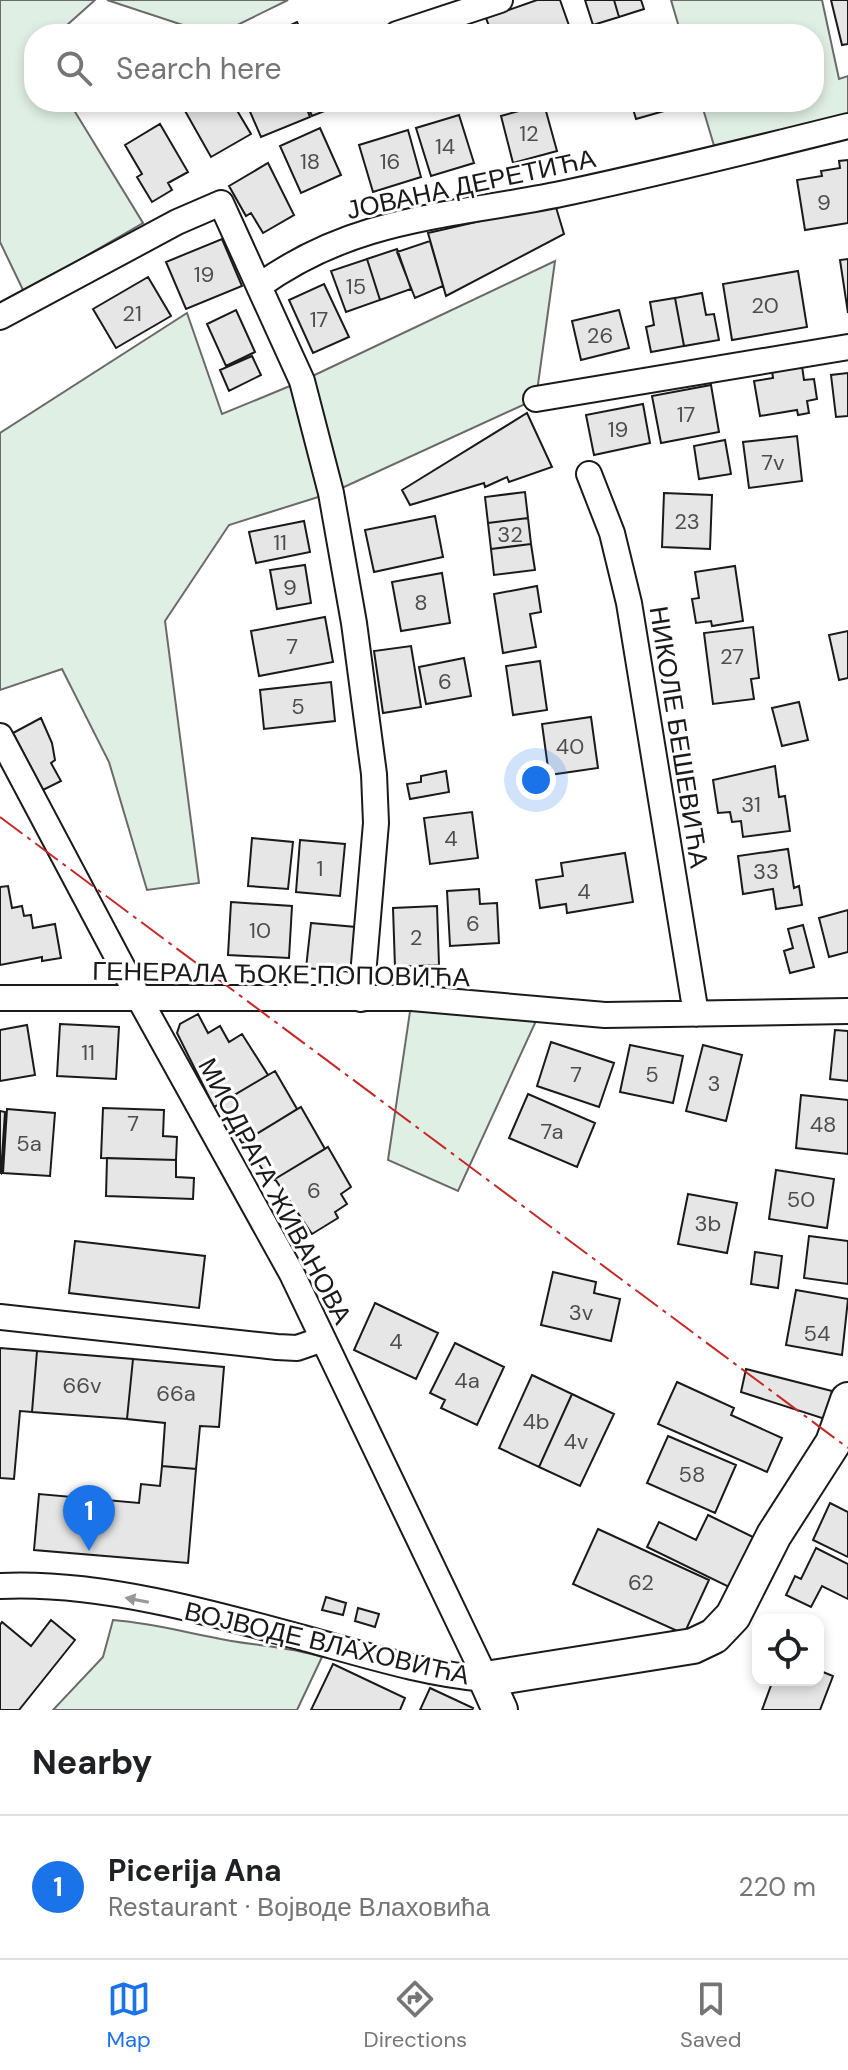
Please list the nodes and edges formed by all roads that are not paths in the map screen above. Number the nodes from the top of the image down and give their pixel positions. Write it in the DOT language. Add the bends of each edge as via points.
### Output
graph roads {
  1 [pos="500,0"];
  2 [pos="427,24"];
  3 [pos="848,126"];
  4 [pos="259,286"];
  5 [pos="0,317"];
  6 [pos="848,347"];
  7 [pos="536,399"];
  8 [pos="589,474"];
  9 [pos="0,736"];
  10 [pos="0,998"];
  11 [pos="361,999"];
  12 [pos="140,1000"];
  13 [pos="848,1011"];
  14 [pos="696,1014"];
  15 [pos="0,1317"];
  16 [pos="323,1339"];
  17 [pos="848,1400"];
  18 [pos="0,1586"];
  19 [pos="486,1679"];
  20 [pos="500,1710"];
  1 -- 2 [label="street"];
  3 -- 4 [label="street, ЈОВАНА ДЕРЕТИЋА" via="566,193 357,234 322,246"];
  4 -- 5 [label="street" via="221,203"];
  4 -- 11 [label="street" via="302,381 331,493 354,623 376,823"];
  6 -- 7 [label="street"];
  8 -- 14 [label="street, НИКОЛЕ БЕШЕВИЋА" via="612,533 629,603"];
  9 -- 12 [label="street, МИОДРАГА ЖИВАНОВА"];
  10 -- 12 [label="street, ГЕНЕРАЛА ЂОКЕ ПОПОВИЋА"];
  11 -- 12 [label="street, ГЕНЕРАЛА ЂОКЕ ПОПОВИЋА"];
  11 -- 14 [label="street, ГЕНЕРАЛА ЂОКЕ ПОПОВИЋА" via="412,998 605,1015"];
  12 -- 16 [label="street, МИОДРАГА ЖИВАНОВА"];
  13 -- 14 [label="street, ГЕНЕРАЛА ЂОКЕ ПОПОВИЋА"];
  15 -- 16 [label="street" via="277,1347 297,1348"];
  16 -- 19 [label="street, МИОДРАГА ЖИВАНОВА"];
  17 -- 19 [label="street, ВОЈВОДЕ ВЛАХОВИЋА" via="821,1464 774,1535 733,1616 714,1636 693,1646"];
  19 -- 18 [label="street, ВОЈВОДЕ ВЛАХОВИЋА, one-way" via="391,1662 140,1600"];
  19 -- 20 [label="street"];
}
